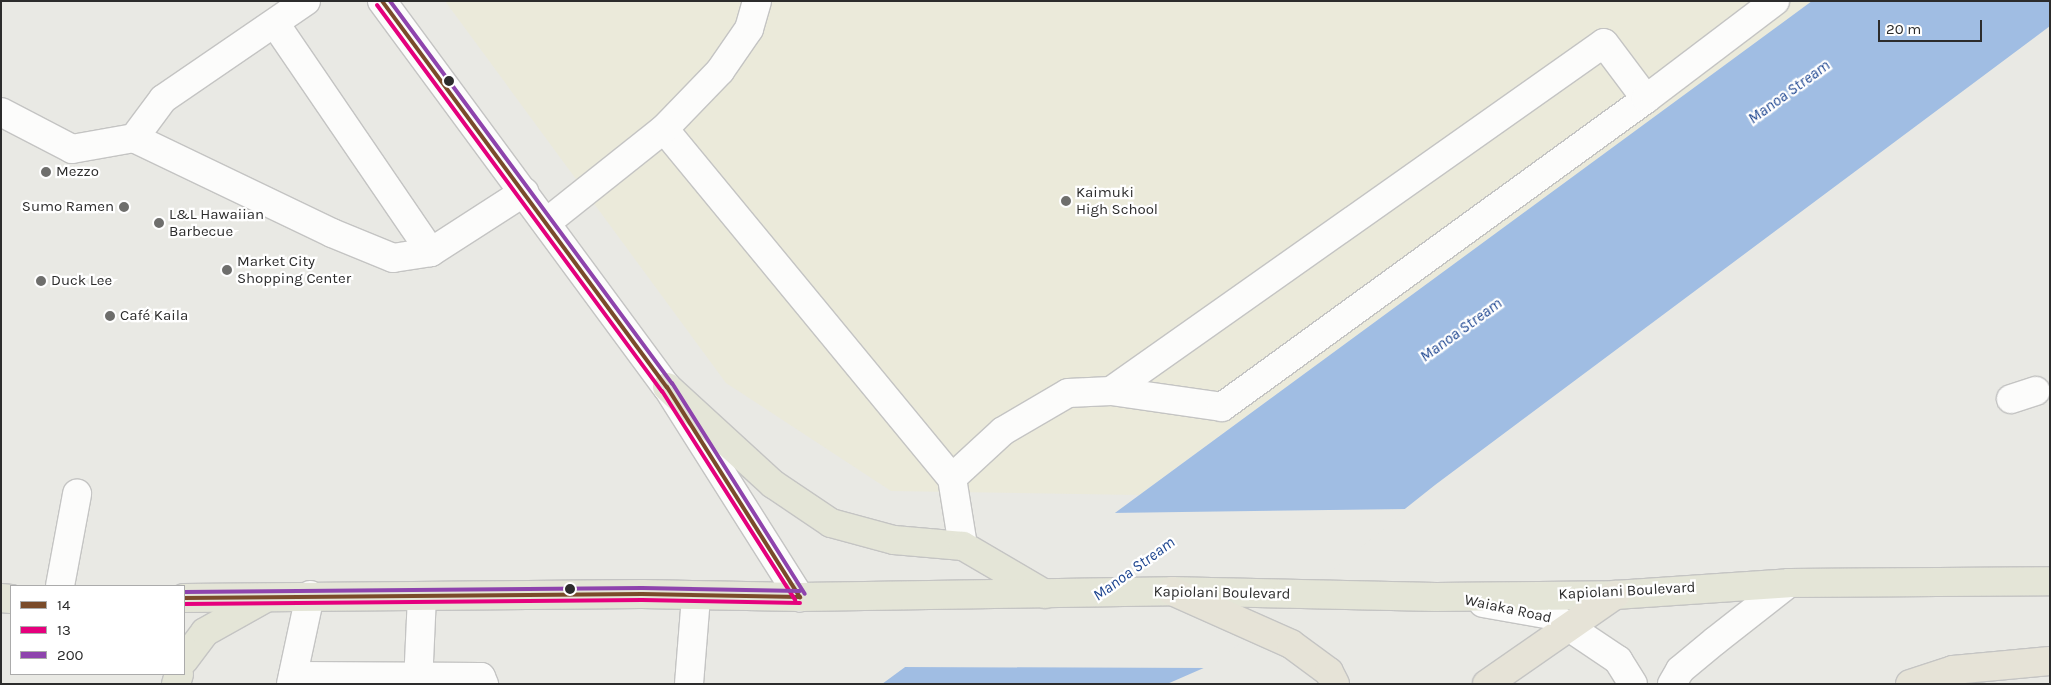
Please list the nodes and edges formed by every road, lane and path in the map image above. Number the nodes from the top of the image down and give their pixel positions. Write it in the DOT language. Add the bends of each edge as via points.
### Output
graph roads {
  1 [pos="306,1"];
  2 [pos="382,1"];
  3 [pos="757,1"];
  4 [pos="1775,1"];
  5 [pos="276,25"];
  6 [pos="1646,99"];
  7 [pos="1,112"];
  8 [pos="664,130"];
  9 [pos="134,138"];
  10 [pos="524,192"];
  11 [pos="547,222"];
  12 [pos="431,252"];
  13 [pos="667,387"];
  14 [pos="1111,391"];
  15 [pos="952,478"];
  16 [pos="77,494"];
  17 [pos="963,546"];
  18 [pos="2050,581"];
  19 [pos="1790,583"];
  20 [pos="60,585"];
  21 [pos="1172,591"];
  22 [pos="1045,594"];
  23 [pos="310,595"];
  24 [pos="1615,595"];
  25 [pos="1448,596"];
  26 [pos="267,597"];
  27 [pos="422,597"];
  28 [pos="696,597"];
  29 [pos="800,597"];
  30 [pos="185,598"];
  31 [pos="1570,628"];
  32 [pos="185,659"];
  33 [pos="2050,660"];
  34 [pos="419,679"];
  35 [pos="292,680"];
  36 [pos="484,684"];
  37 [pos="689,684"];
  38 [pos="1335,684"];
  39 [pos="1487,684"];
  40 [pos="1634,684"];
  41 [pos="1672,684"];
  42 [pos="1910,684"];
  1 -- 5 [label="street"];
  2 -- 10 [label="street"];
  3 -- 8 [label="street" via="749,28 720,71"];
  4 -- 6 [label="street"];
  5 -- 9 [label="street" via="163,99"];
  5 -- 12 [label="street"];
  6 -- 14 [label="street" via="1222,407"];
  6 -- 14 [label="street" via="1604,43"];
  7 -- 9 [label="street" via="72,149"];
  8 -- 11 [label="street"];
  8 -- 15 [label="street"];
  9 -- 12 [label="street" via="332,233 393,258"];
  10 -- 11 [label="street"];
  10 -- 12 [label="street"];
  11 -- 13 [label="street"];
  13 -- 17 [label="main road" via="773,484 831,523 894,540"];
  13 -- 29 [label="street"];
  14 -- 15 [label="street" via="1068,393 1003,431"];
  15 -- 17 [label="street"];
  16 -- 20 [label="street"];
  17 -- 22 [label="main road"];
  18 -- 19 [label="main road, Kapiolani Boulevard"];
  19 -- 24 [label="main road, Kapiolani Boulevard"];
  19 -- 41 [label="street" via="1680,670"];
  21 -- 22 [label="main road, Kapiolani Boulevard"];
  21 -- 25 [label="main road, Kapiolani Boulevard"];
  21 -- 38 [label="highway" via="1291,644 1329,672"];
  22 -- 29 [label="main road, Kapiolani Boulevard"];
  23 -- 26 [label="main road, Kapiolani Boulevard"];
  23 -- 27 [label="main road, Kapiolani Boulevard"];
  23 -- 35 [label="street"];
  24 -- 25 [label="main road, Kapiolani Boulevard"];
  24 -- 31 [label="highway"];
  25 -- 31 [label="street, Waiaka Road" via="1550,615"];
  26 -- 30 [label="main road, Kapiolani Boulevard"];
  26 -- 32 [label="main road" via="205,632"];
  27 -- 28 [label="main road, Kapiolani Boulevard" via="642,594"];
  27 -- 34 [label="street"];
  28 -- 29 [label="main road, Kapiolani Boulevard"];
  28 -- 37 [label="street"];
  31 -- 39 [label="highway"];
  31 -- 40 [label="street, Waiaka Road" via="1618,660"];
  33 -- 42 [label="highway" via="1953,670"];
  34 -- 35 [label="street"];
  34 -- 36 [label="street" via="481,677"];
}
